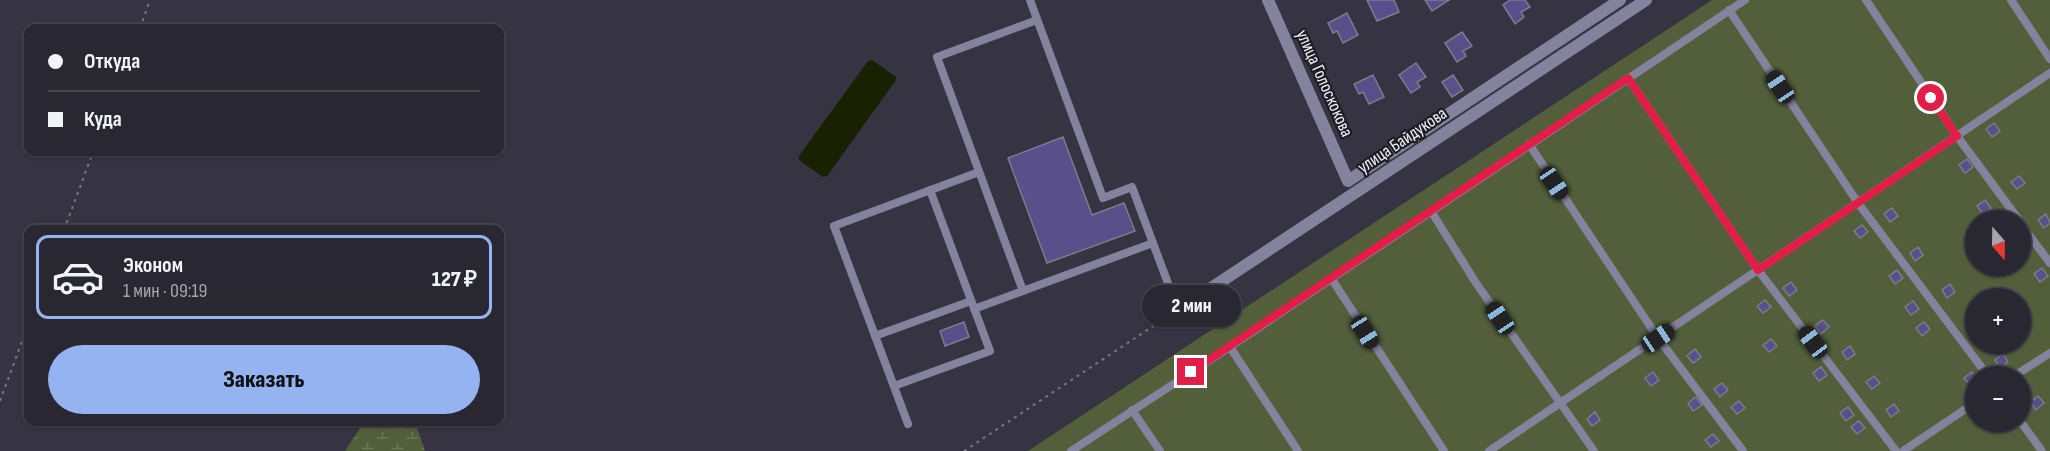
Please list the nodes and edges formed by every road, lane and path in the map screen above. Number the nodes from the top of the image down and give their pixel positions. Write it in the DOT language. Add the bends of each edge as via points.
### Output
graph roads {
  1 [pos="150,0"];
  2 [pos="1030,0"];
  3 [pos="1268,0"];
  4 [pos="1620,0"];
  5 [pos="1646,0"];
  6 [pos="1745,0"];
  7 [pos="1866,0"];
  8 [pos="2011,0"];
  9 [pos="1729,10"];
  10 [pos="1037,20"];
  11 [pos="141,24"];
  12 [pos="2050,59"];
  13 [pos="2050,73"];
  14 [pos="1628,78"];
  15 [pos="1957,136"];
  16 [pos="1529,144"];
  17 [pos="92,156"];
  18 [pos="979,172"];
  19 [pos="1348,181"];
  20 [pos="930,190"];
  21 [pos="1858,203"];
  22 [pos="2011,210"];
  23 [pos="1431,212"];
  24 [pos="66,225"];
  25 [pos="2031,237"];
  26 [pos="1153,243"];
  27 [pos="2050,262"];
  28 [pos="1758,270"];
  29 [pos="1331,279"];
  30 [pos="1023,291"];
  31 [pos="973,305"];
  32 [pos="1178,310"];
  33 [pos="24,336"];
  34 [pos="875,336"];
  35 [pos="1658,338"];
  36 [pos="1230,347"];
  37 [pos="2050,353"];
  38 [pos="1980,366"];
  39 [pos="2030,366"];
  40 [pos="894,387"];
  41 [pos="0,401"];
  42 [pos="1559,404"];
  43 [pos="1965,409"];
  44 [pos="1132,410"];
  45 [pos="908,424"];
  46 [pos="2028,432"];
  47 [pos="964,451"];
  48 [pos="1071,451"];
  49 [pos="1160,451"];
  50 [pos="1298,451"];
  51 [pos="1444,451"];
  52 [pos="1489,451"];
  53 [pos="1594,451"];
  54 [pos="1743,451"];
  55 [pos="1896,451"];
  56 [pos="1903,451"];
  57 [pos="2042,451"];
  1 -- 11 [label="path"];
  2 -- 10 [label="lane"];
  3 -- 19 [label="street, улица Голоскокова"];
  4 -- 19 [label="street, улица Байдукова"];
  5 -- 32 [label="street, улица Байдукова"];
  6 -- 9 [label="lane"];
  7 -- 15 [label="lane"];
  8 -- 12 [label="lane"];
  9 -- 14 [label="lane"];
  9 -- 21 [label="lane"];
  10 -- 18 [label="lane" via="937,57"];
  10 -- 26 [label="lane" via="1103,198 1132,187"];
  13 -- 15 [label="lane"];
  14 -- 16 [label="lane"];
  14 -- 28 [label="lane"];
  15 -- 21 [label="lane"];
  15 -- 22 [label="lane"];
  16 -- 23 [label="lane"];
  16 -- 35 [label="lane"];
  17 -- 24 [label="path"];
  18 -- 20 [label="lane"];
  18 -- 30 [label="lane"];
  20 -- 31 [label="lane"];
  20 -- 34 [label="lane" via="834,226"];
  21 -- 28 [label="lane"];
  21 -- 38 [label="lane"];
  23 -- 29 [label="lane"];
  23 -- 42 [label="lane"];
  25 -- 27 [label="lane"];
  26 -- 30 [label="lane"];
  26 -- 32 [label="lane"];
  28 -- 35 [label="lane"];
  28 -- 55 [label="lane"];
  29 -- 36 [label="lane"];
  29 -- 51 [label="lane"];
  30 -- 31 [label="lane"];
  31 -- 34 [label="lane"];
  31 -- 40 [label="lane" via="990,351"];
  32 -- 47 [label="path"];
  33 -- 41 [label="path"];
  34 -- 40 [label="lane"];
  35 -- 42 [label="lane"];
  35 -- 54 [label="lane"];
  36 -- 44 [label="lane"];
  36 -- 50 [label="lane"];
  37 -- 39 [label="lane"];
  40 -- 45 [label="lane"];
  42 -- 52 [label="lane"];
  42 -- 53 [label="lane"];
  43 -- 56 [label="lane"];
  44 -- 48 [label="lane"];
  44 -- 49 [label="lane"];
  46 -- 57 [label="lane"];
}
